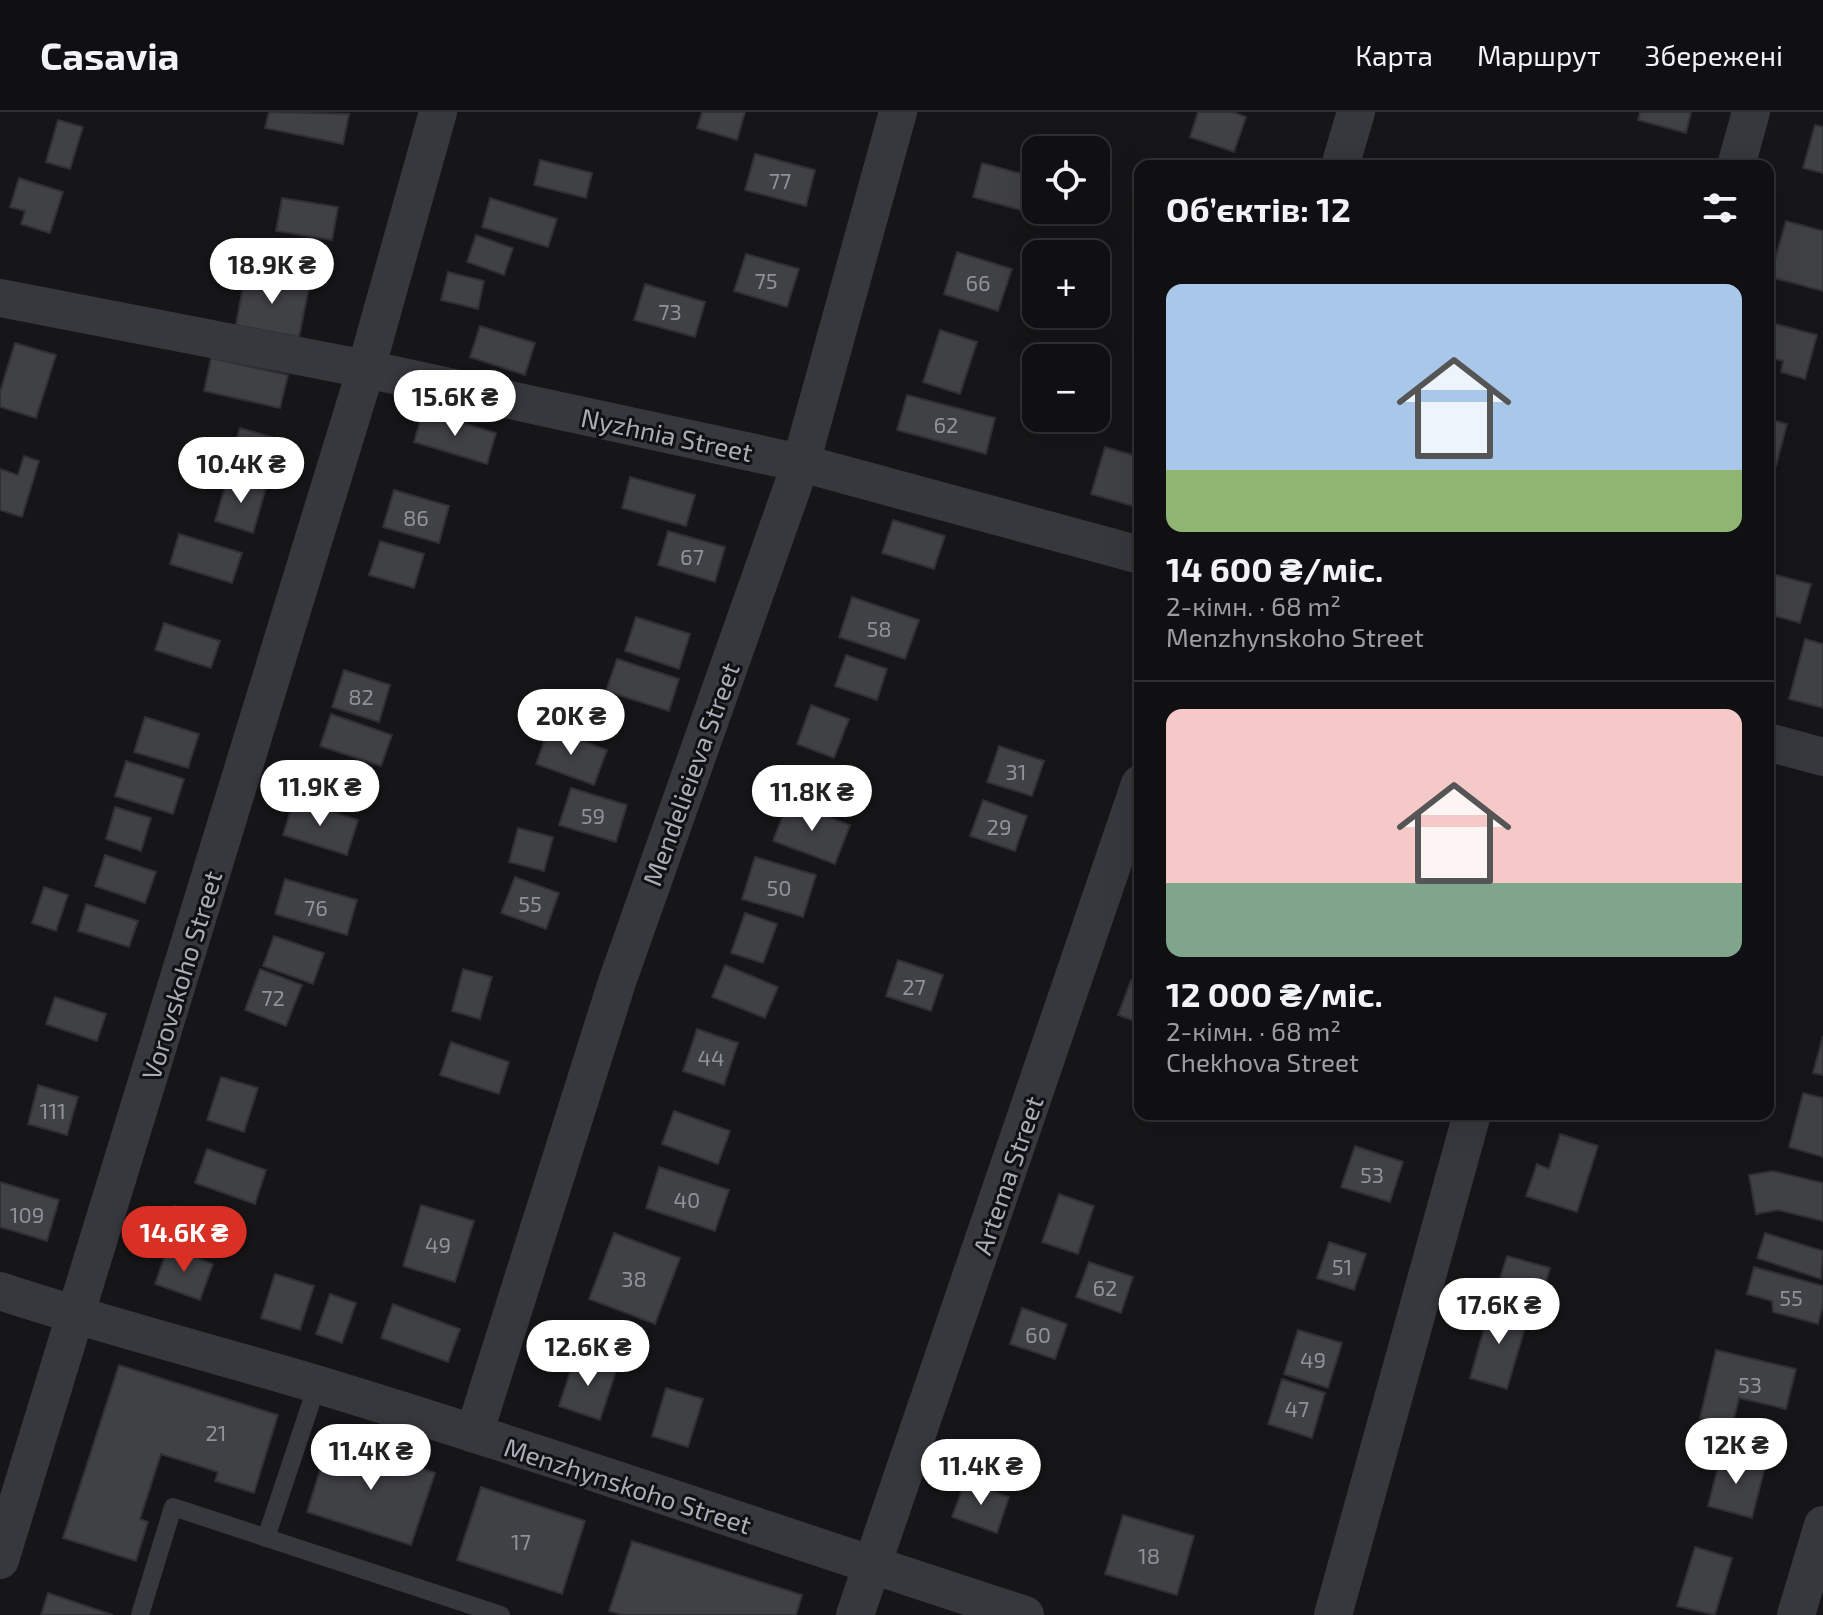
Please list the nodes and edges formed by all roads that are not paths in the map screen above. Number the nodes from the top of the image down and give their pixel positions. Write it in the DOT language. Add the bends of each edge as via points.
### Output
graph roads {
  1 [pos="438,112"];
  2 [pos="898,112"];
  3 [pos="1356,112"];
  4 [pos="1751,112"];
  5 [pos="1342,160"];
  6 [pos="1738,160"];
  7 [pos="0,298"];
  8 [pos="366,369"];
  9 [pos="801,463"];
  10 [pos="1134,553"];
  11 [pos="1774,744"];
  12 [pos="1823,757"];
  13 [pos="1134,802"];
  14 [pos="1470,1120"];
  15 [pos="0,1291"];
  16 [pos="74,1316"];
  17 [pos="317,1385"];
  18 [pos="474,1434"];
  19 [pos="1823,1525"];
  20 [pos="266,1538"];
  21 [pos="0,1560"];
  22 [pos="871,1565"];
  23 [pos="140,1615"];
  24 [pos="501,1615"];
  25 [pos="855,1615"];
  26 [pos="1025,1615"];
  27 [pos="1333,1615"];
  28 [pos="1796,1615"];
  1 -- 8 [label="street, Vorovskoho Street"];
  2 -- 9 [label="street, Mendelieieva Street"];
  3 -- 5 [label="street"];
  4 -- 6 [label="street"];
  7 -- 8 [label="street, Nyzhnia Street"];
  8 -- 9 [label="street, Nyzhnia Street"];
  8 -- 16 [label="street, Vorovskoho Street"];
  9 -- 10 [label="street, Nyzhnia Street"];
  9 -- 18 [label="street, Mendelieieva Street" via="617,982"];
  11 -- 12 [label="street"];
  13 -- 22 [label="street, Artema Street"];
  14 -- 27 [label="street"];
  15 -- 16 [label="street, Menzhynskoho Street"];
  16 -- 17 [label="street, Menzhynskoho Street"];
  16 -- 21 [label="street, Vorovskoho Street"];
  17 -- 18 [label="street, Menzhynskoho Street"];
  17 -- 20 [label="lane"];
  18 -- 22 [label="street, Menzhynskoho Street"];
  19 -- 28 [label="street"];
  20 -- 23 [label="lane" via="173,1507"];
  20 -- 24 [label="lane"];
  22 -- 25 [label="street, Artema Street"];
  22 -- 26 [label="street, Menzhynskoho Street"];
}
